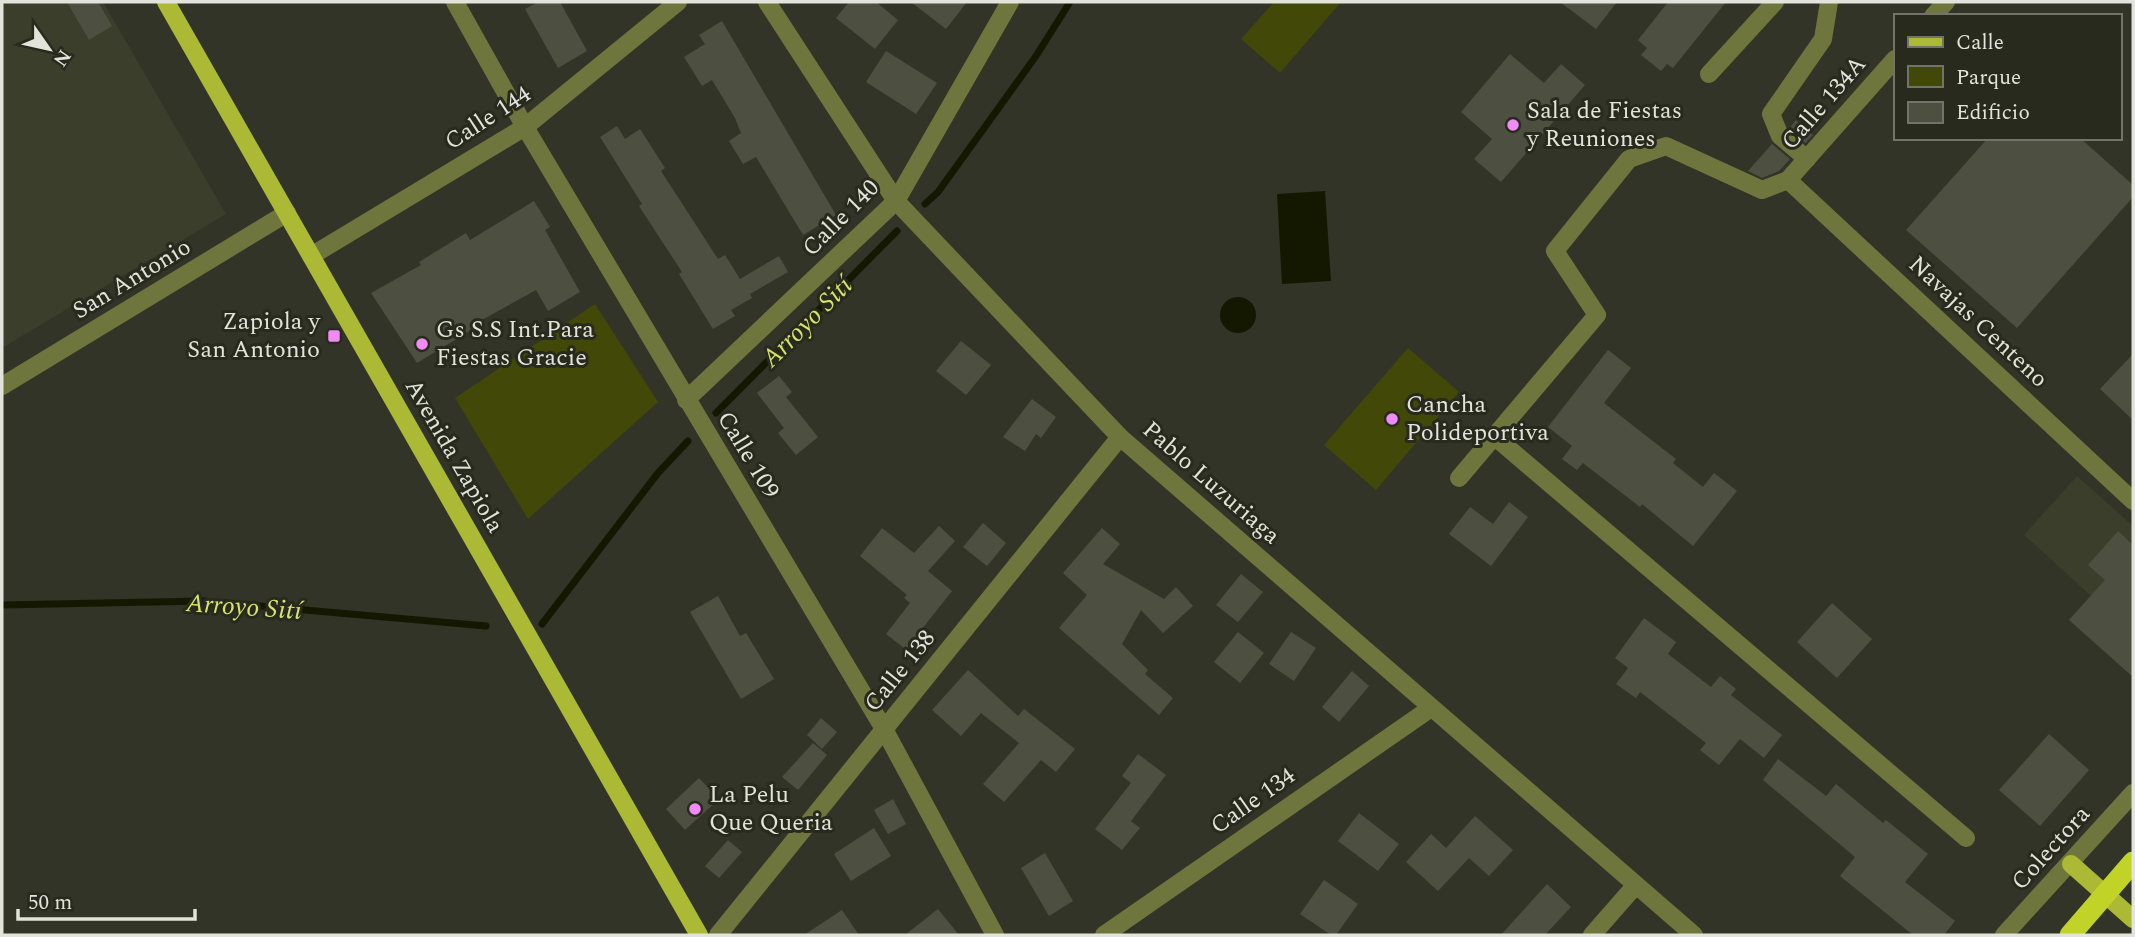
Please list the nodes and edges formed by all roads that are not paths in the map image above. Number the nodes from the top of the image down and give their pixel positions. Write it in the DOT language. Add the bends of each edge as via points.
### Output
graph roads {
  1 [pos="166,2"];
  2 [pos="455,2"];
  3 [pos="678,2"];
  4 [pos="767,2"];
  5 [pos="1010,2"];
  6 [pos="1775,2"];
  7 [pos="1829,2"];
  8 [pos="1894,60"];
  9 [pos="1709,74"];
  10 [pos="525,127"];
  11 [pos="1807,159"];
  12 [pos="1788,180"];
  13 [pos="896,201"];
  14 [pos="287,213"];
  15 [pos="311,256"];
  16 [pos="2,386"];
  17 [pos="686,400"];
  18 [pos="1120,437"];
  19 [pos="1495,437"];
  20 [pos="1459,478"];
  21 [pos="2133,501"];
  22 [pos="1431,708"];
  23 [pos="884,729"];
  24 [pos="2133,793"];
  25 [pos="1966,838"];
  26 [pos="2133,862"];
  27 [pos="2071,864"];
  28 [pos="1634,886"];
  29 [pos="2105,895"];
  30 [pos="2131,912"];
  31 [pos="698,935"];
  32 [pos="719,935"];
  33 [pos="995,935"];
  34 [pos="1104,935"];
  35 [pos="1592,935"];
  36 [pos="1694,935"];
  37 [pos="2004,935"];
  38 [pos="2070,935"];
  1 -- 14 [label="main road, Avenida Zapiola"];
  2 -- 10 [label="street, Calle 109"];
  3 -- 10 [label="street, Calle 144"];
  4 -- 13 [label="street, Pablo Luzuriaga"];
  5 -- 13 [label="street, Calle 140"];
  6 -- 9 [label="street"];
  7 -- 11 [label="street" via="1823,39 1771,114 1780,136"];
  8 -- 11 [label="street, Calle 134A"];
  10 -- 15 [label="street, Calle 144"];
  10 -- 17 [label="street, Calle 109"];
  11 -- 12 [label="street, Calle 134A"];
  12 -- 19 [label="street" via="1762,191 1666,146 1629,159 1555,251 1597,315"];
  12 -- 21 [label="street, Navajas Centeno"];
  13 -- 17 [label="street, Calle 140"];
  13 -- 18 [label="street, Pablo Luzuriaga"];
  14 -- 15 [label="main road, Avenida Zapiola"];
  14 -- 16 [label="street, San Antonio"];
  15 -- 31 [label="main road, Avenida Zapiola"];
  17 -- 23 [label="street, Calle 109"];
  18 -- 22 [label="street, Pablo Luzuriaga"];
  18 -- 23 [label="street, Calle 138"];
  19 -- 20 [label="street"];
  19 -- 25 [label="street"];
  22 -- 28 [label="street, Pablo Luzuriaga"];
  22 -- 34 [label="street, Calle 134"];
  23 -- 32 [label="street, Calle 138"];
  23 -- 33 [label="street, Calle 109"];
  24 -- 27 [label="street, Colectora"];
  26 -- 29 [label="highway"];
  27 -- 29 [label="main road"];
  27 -- 37 [label="street, Colectora"];
  28 -- 35 [label="street"];
  28 -- 36 [label="street, Pablo Luzuriaga"];
  29 -- 30 [label="main road"];
  29 -- 38 [label="highway"];
}
